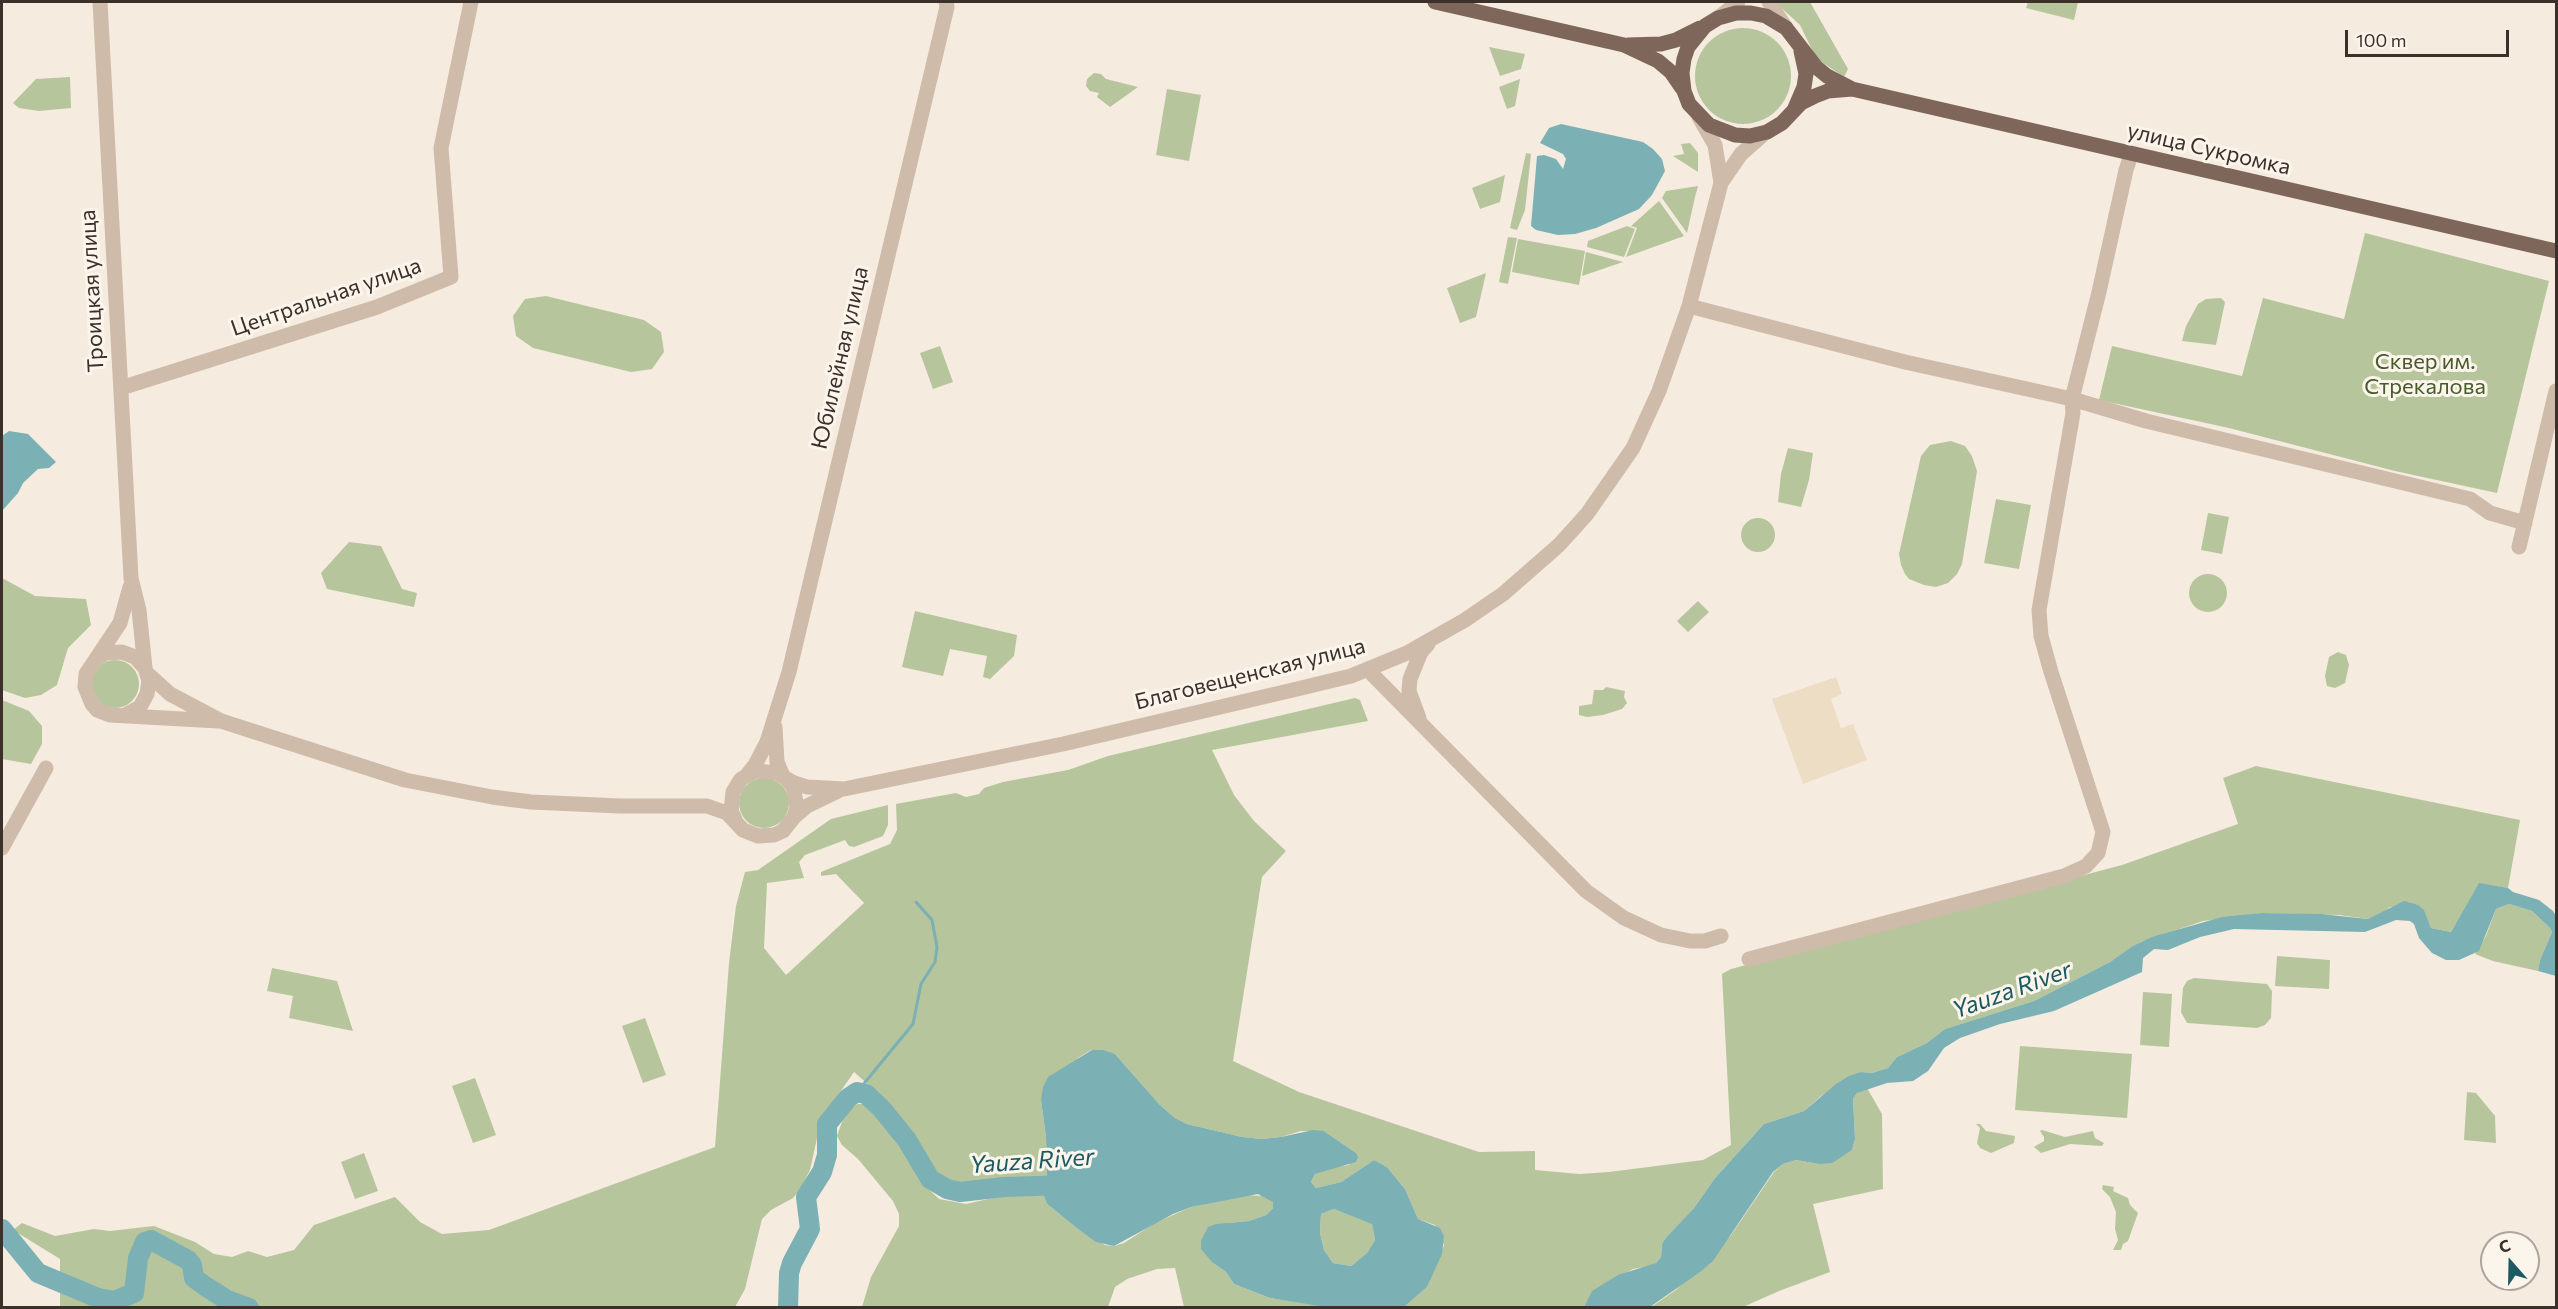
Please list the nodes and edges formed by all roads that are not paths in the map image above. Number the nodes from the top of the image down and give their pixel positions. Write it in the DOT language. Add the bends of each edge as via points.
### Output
graph roads {
  1 [pos="100,2"];
  2 [pos="471,2"];
  3 [pos="1435,2"];
  4 [pos="1738,2"];
  5 [pos="1769,2"];
  6 [pos="948,3"];
  7 [pos="1712,22"];
  8 [pos="1791,34"];
  9 [pos="1624,45"];
  10 [pos="1852,89"];
  11 [pos="1684,91"];
  12 [pos="1792,113"];
  13 [pos="1699,117"];
  14 [pos="1767,132"];
  15 [pos="2131,155"];
  16 [pos="1721,183"];
  17 [pos="2556,251"];
  18 [pos="1689,306"];
  19 [pos="121,388"];
  20 [pos="2556,391"];
  21 [pos="2072,399"];
  22 [pos="2525,523"];
  23 [pos="2519,547"];
  24 [pos="131,578"];
  25 [pos="1430,641"];
  26 [pos="97,658"];
  27 [pos="1368,670"];
  28 [pos="146,671"];
  29 [pos="125,715"];
  30 [pos="775,718"];
  31 [pos="221,721"];
  32 [pos="1426,729"];
  33 [pos="46,768"];
  34 [pos="786,779"];
  35 [pos="742,780"];
  36 [pos="844,789"];
  37 [pos="702,805"];
  38 [pos="795,817"];
  39 [pos="735,819"];
  40 [pos="2,848"];
  41 [pos="1721,936"];
  42 [pos="1749,959"];
  1 -- 19 [label="street, Троицкая улица"];
  2 -- 19 [label="street, Центральная улица" via="441,148 451,278 377,307"];
  3 -- 9 [label="main road"];
  4 -- 7 [label="street"];
  5 -- 8 [label="street"];
  6 -- 30 [label="street, Юбилейная улица"];
  7 -- 8 [label="main road" via="1736,13 1751,13 1766,16"];
  7 -- 9 [label="main road" via="1661,44"];
  7 -- 11 [label="main road" via="1692,41 1684,59"];
  8 -- 10 [label="main road" via="1816,67"];
  8 -- 12 [label="main road" via="1802,52 1806,74 1800,101"];
  9 -- 11 [label="main road" via="1658,61"];
  10 -- 12 [label="main road" via="1815,96"];
  10 -- 15 [label="main road, улица Сукромка"];
  11 -- 13 [label="main road"];
  12 -- 14 [label="main road"];
  13 -- 14 [label="main road" via="1735,135"];
  13 -- 16 [label="street" via="1715,145"];
  14 -- 16 [label="street" via="1741,154"];
  15 -- 17 [label="main road, улица Сукромка"];
  15 -- 21 [label="street"];
  16 -- 18 [label="street, Благовещенская улица"];
  18 -- 21 [label="street" via="1894,359"];
  18 -- 25 [label="street, Благовещенская улица" via="1641,432 1587,514 1559,545 1503,594"];
  19 -- 24 [label="street, Троицкая улица"];
  20 -- 22 [label="street"];
  21 -- 22 [label="street" via="2146,421 2470,499 2490,513"];
  21 -- 42 [label="street" via="2073,413 2038,614 2051,672 2103,832 2098,853 2086,866 2064,876"];
  22 -- 23 [label="street"];
  24 -- 26 [label="street" via="124,615"];
  24 -- 28 [label="street"];
  25 -- 27 [label="street, Благовещенская улица"];
  25 -- 32 [label="street" via="1410,679 1413,704"];
  26 -- 28 [label="street" via="123,652 135,657"];
  26 -- 29 [label="street" via="86,674 89,700 103,713"];
  27 -- 32 [label="street"];
  27 -- 36 [label="street, Благовещенская улица" via="1063,744"];
  28 -- 29 [label="street" via="149,687 144,701"];
  28 -- 31 [label="street" via="170,694"];
  29 -- 31 [label="street"];
  30 -- 34 [label="street, Юбилейная улица" via="777,762"];
  30 -- 35 [label="street, Юбилейная улица" via="762,752"];
  31 -- 37 [label="street" via="405,780 492,797 561,804"];
  32 -- 41 [label="street" via="1567,873 1609,908 1646,929 1675,939 1705,941"];
  33 -- 40 [label="street"];
  34 -- 35 [label="street" via="767,771"];
  34 -- 36 [label="street" via="815,788"];
  34 -- 38 [label="street" via="796,797"];
  35 -- 37 [label="street" via="719,799"];
  35 -- 39 [label="street" via="731,801"];
  36 -- 38 [label="street" via="816,800"];
  37 -- 39 [label="street"];
  38 -- 39 [label="street" via="783,831 766,837 750,834"];
}
